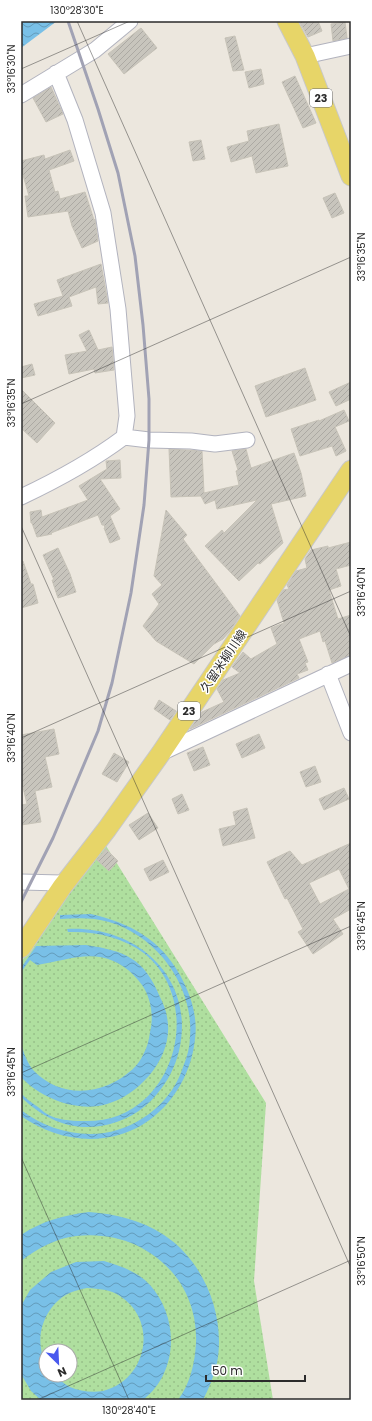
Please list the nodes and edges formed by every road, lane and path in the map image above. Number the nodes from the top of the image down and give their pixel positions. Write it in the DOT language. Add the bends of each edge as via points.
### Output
graph roads {
  1 [pos="130,21"];
  2 [pos="287,21"];
  3 [pos="351,46"];
  4 [pos="305,56"];
  5 [pos="56,73"];
  6 [pos="21,95"];
  7 [pos="351,176"];
  8 [pos="124,438"];
  9 [pos="247,440"];
  10 [pos="351,470"];
  11 [pos="21,497"];
  12 [pos="351,664"];
  13 [pos="328,674"];
  14 [pos="351,733"];
  15 [pos="161,753"];
  16 [pos="21,882"];
  17 [pos="62,887"];
  18 [pos="21,948"];
  1 -- 5 [label="street" via="95,50"];
  2 -- 4 [label="main road, 23"];
  3 -- 4 [label="street"];
  4 -- 7 [label="main road, 23"];
  5 -- 6 [label="street"];
  5 -- 8 [label="street" via="75,120 103,213 118,309 127,416"];
  8 -- 9 [label="street" via="215,444"];
  8 -- 11 [label="street" via="63,476"];
  10 -- 15 [label="main road, 久留米柳川線 / 23"];
  12 -- 13 [label="street"];
  13 -- 14 [label="street"];
  13 -- 15 [label="street"];
  15 -- 17 [label="main road, 久留米柳川線 / 23"];
  16 -- 17 [label="street" via="61,883"];
  17 -- 18 [label="main road, 久留米柳川線 / 23"];
}
